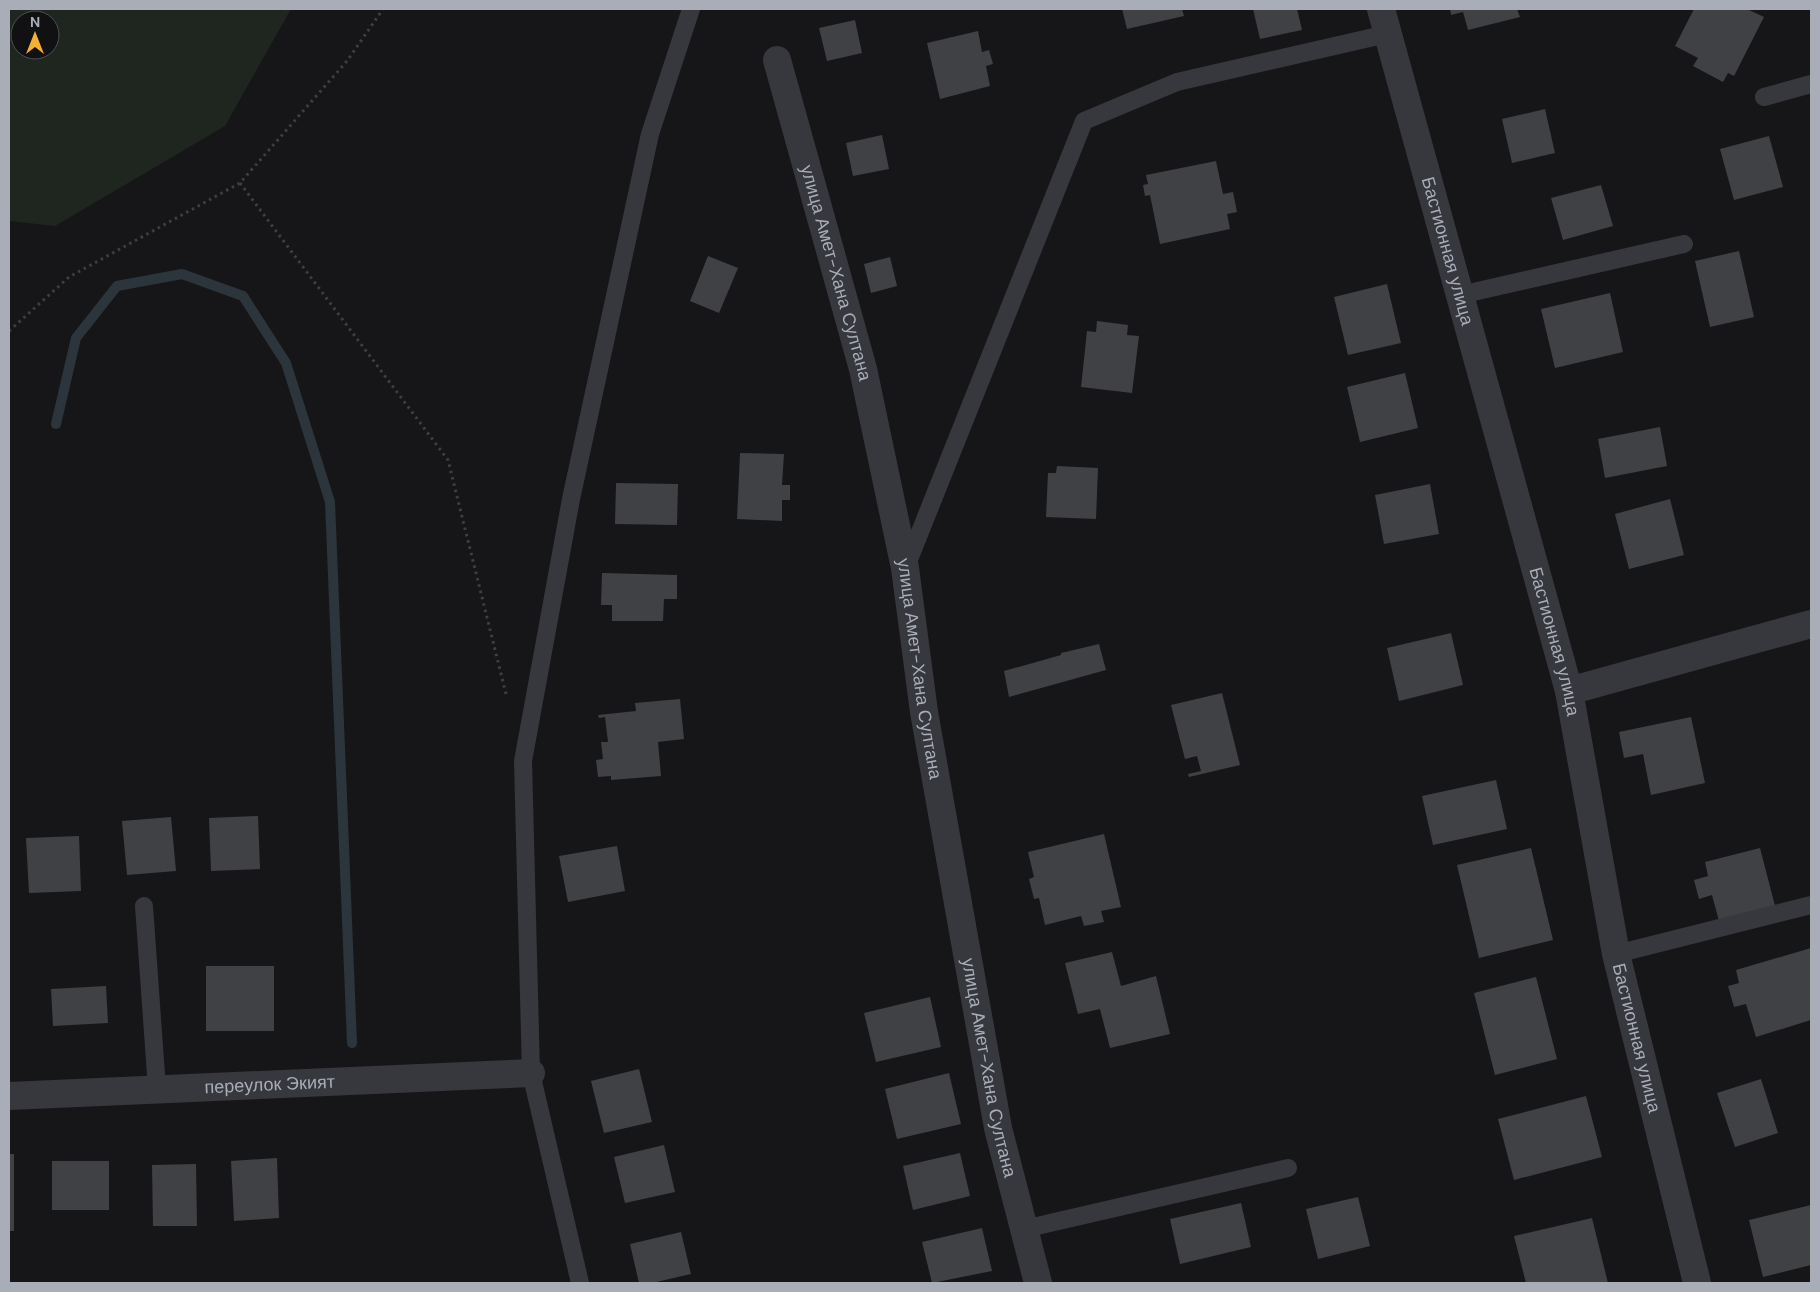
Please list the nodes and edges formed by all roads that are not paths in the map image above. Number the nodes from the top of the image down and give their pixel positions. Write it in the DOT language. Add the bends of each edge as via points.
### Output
graph roads {
  1 [pos="692,9"];
  2 [pos="1384,21"];
  3 [pos="777,60"];
  4 [pos="1811,84"];
  5 [pos="1764,97"];
  6 [pos="1684,244"];
  7 [pos="1460,296"];
  8 [pos="906,568"];
  9 [pos="1811,624"];
  10 [pos="1568,691"];
  11 [pos="1811,905"];
  12 [pos="144,906"];
  13 [pos="1616,954"];
  14 [pos="531,1073"];
  15 [pos="157,1089"];
  16 [pos="9,1096"];
  17 [pos="1288,1168"];
  18 [pos="1024,1229"];
  19 [pos="580,1283"];
  20 [pos="1038,1283"];
  21 [pos="1697,1283"];
  1 -- 14 [label="lane" via="650,134 571,499 523,761"];
  2 -- 7 [label="street, Бастионная улица"];
  2 -- 8 [label="lane" via="1177,82 1084,121"];
  3 -- 8 [label="street, улица Амет-Хана Султана" via="863,369"];
  4 -- 5 [label="lane"];
  6 -- 7 [label="lane"];
  7 -- 10 [label="street, Бастионная улица"];
  8 -- 18 [label="street, улица Амет-Хана Султана" via="924,712 947,849 998,1128"];
  9 -- 10 [label="street"];
  10 -- 13 [label="street, Бастионная улица"];
  11 -- 13 [label="lane"];
  12 -- 15 [label="lane"];
  13 -- 21 [label="street, Бастионная улица"];
  14 -- 15 [label="street, переулок Экият"];
  14 -- 19 [label="lane"];
  15 -- 16 [label="street, переулок Экият"];
  17 -- 18 [label="lane"];
  18 -- 20 [label="street, улица Амет-Хана Султана"];
}
